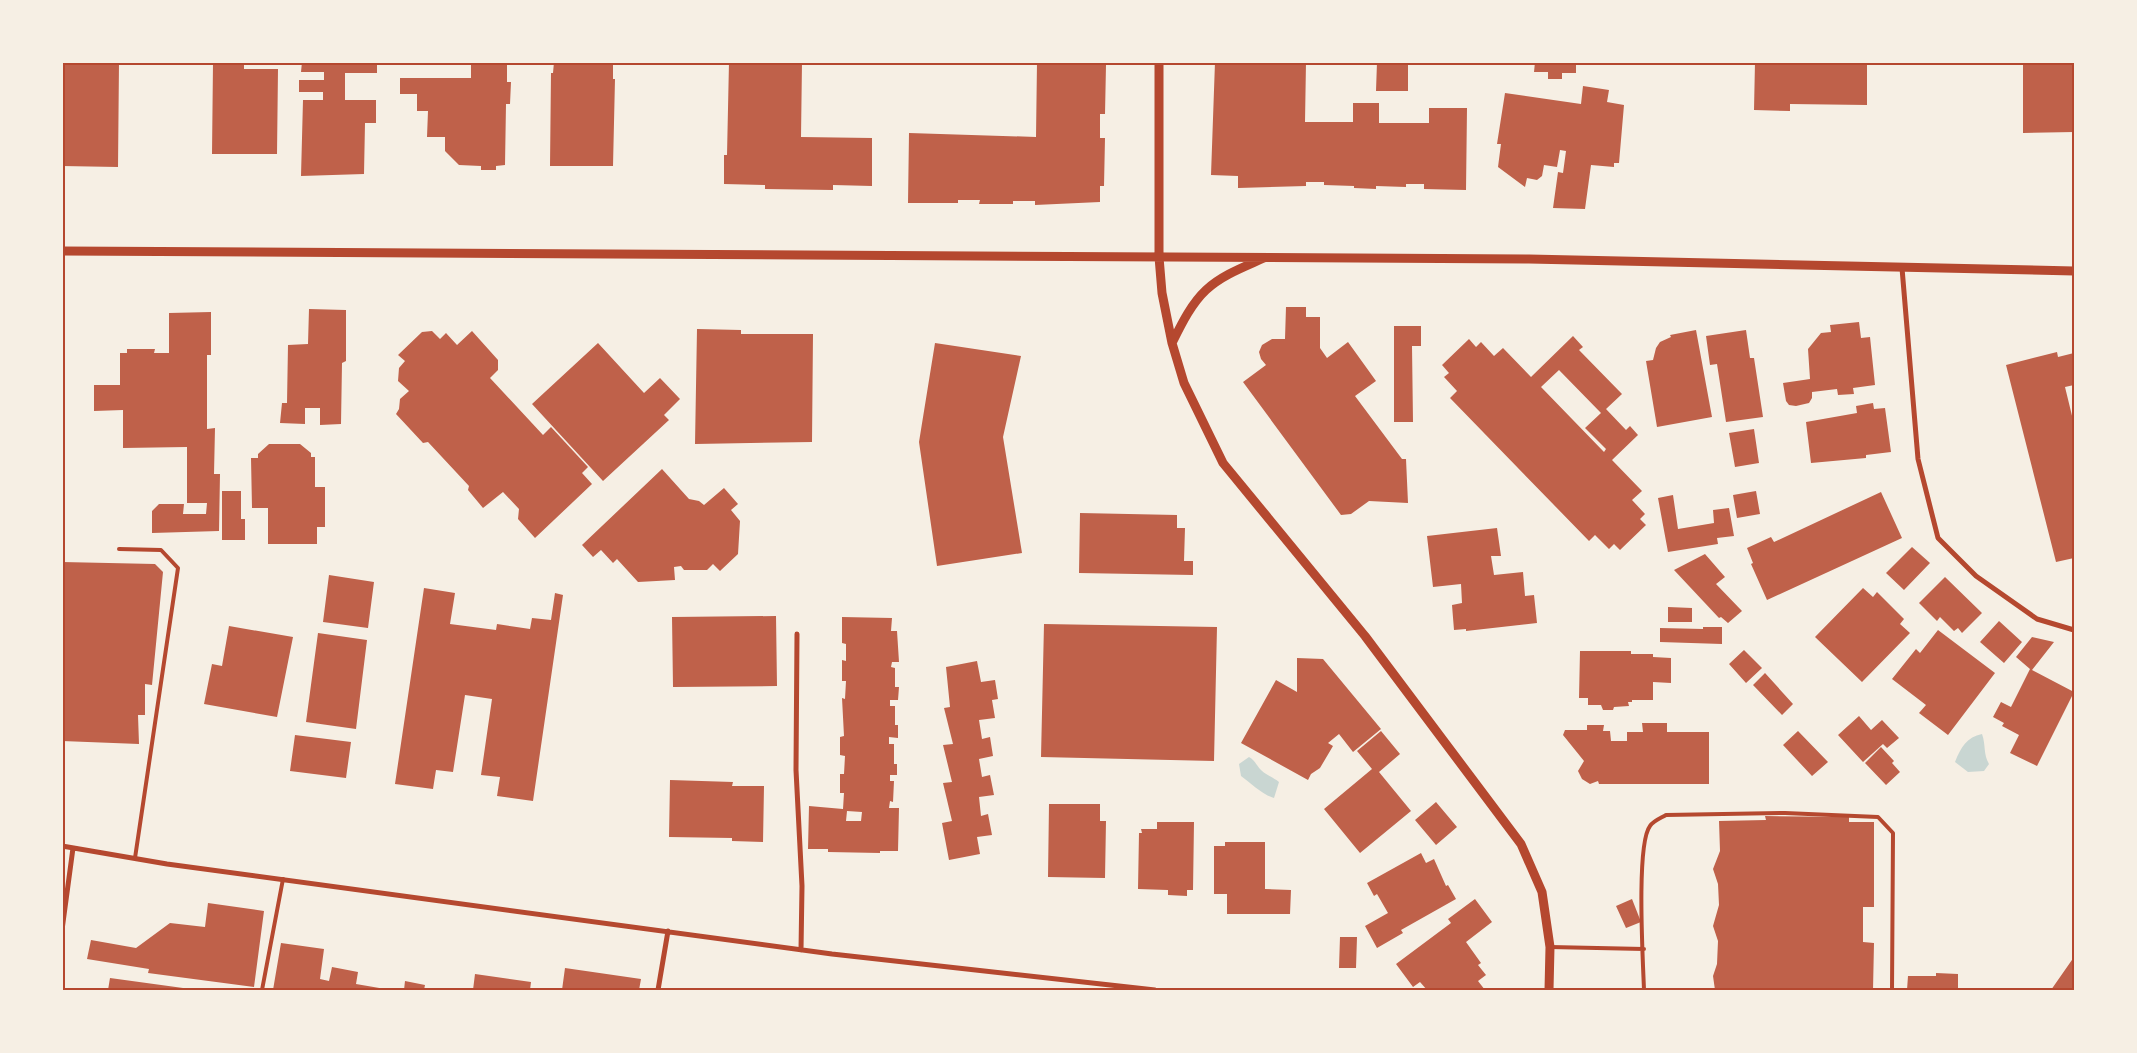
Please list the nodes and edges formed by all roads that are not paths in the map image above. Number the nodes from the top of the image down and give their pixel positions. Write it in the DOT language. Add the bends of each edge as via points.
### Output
graph roads {
  1 [pos="1159,62"];
  2 [pos="62,251"];
  3 [pos="1159,257"];
  4 [pos="1266,257"];
  5 [pos="1902,268"];
  6 [pos="2074,270"];
  7 [pos="1172,343"];
  8 [pos="119,549"];
  9 [pos="2074,630"];
  10 [pos="797,634"];
  11 [pos="62,846"];
  12 [pos="73,848"];
  13 [pos="135,858"];
  14 [pos="284,879"];
  15 [pos="62,930"];
  16 [pos="668,931"];
  17 [pos="1550,947"];
  18 [pos="1644,949"];
  19 [pos="801,950"];
  20 [pos="262,990"];
  21 [pos="658,990"];
  22 [pos="1155,990"];
  23 [pos="1549,990"];
  24 [pos="1644,990"];
  25 [pos="1892,990"];
  1 -- 3 [label="street"];
  2 -- 3 [label="street"];
  3 -- 4 [label="street"];
  3 -- 7 [label="street"];
  4 -- 5 [label="street" via="1530,259"];
  4 -- 7 [label="street" via="1205,290"];
  5 -- 6 [label="street"];
  5 -- 9 [label="street" via="1918,458 1938,538 1976,576 2037,619"];
  7 -- 17 [label="street" via="1184,383 1223,464 1365,636 1521,844 1542,892"];
  8 -- 13 [label="lane" via="161,550 178,568"];
  10 -- 19 [label="street" via="796,770 802,886"];
  11 -- 12 [label="street"];
  12 -- 13 [label="street"];
  12 -- 15 [label="street"];
  13 -- 14 [label="street"];
  14 -- 16 [label="street"];
  14 -- 20 [label="lane"];
  16 -- 19 [label="street"];
  16 -- 21 [label="street"];
  17 -- 18 [label="lane"];
  17 -- 23 [label="street"];
  18 -- 24 [label="lane"];
  18 -- 25 [label="lane" via="1644,840 1650,825 1666,815 1785,813 1878,817 1893,833"];
  19 -- 22 [label="street"];
}
